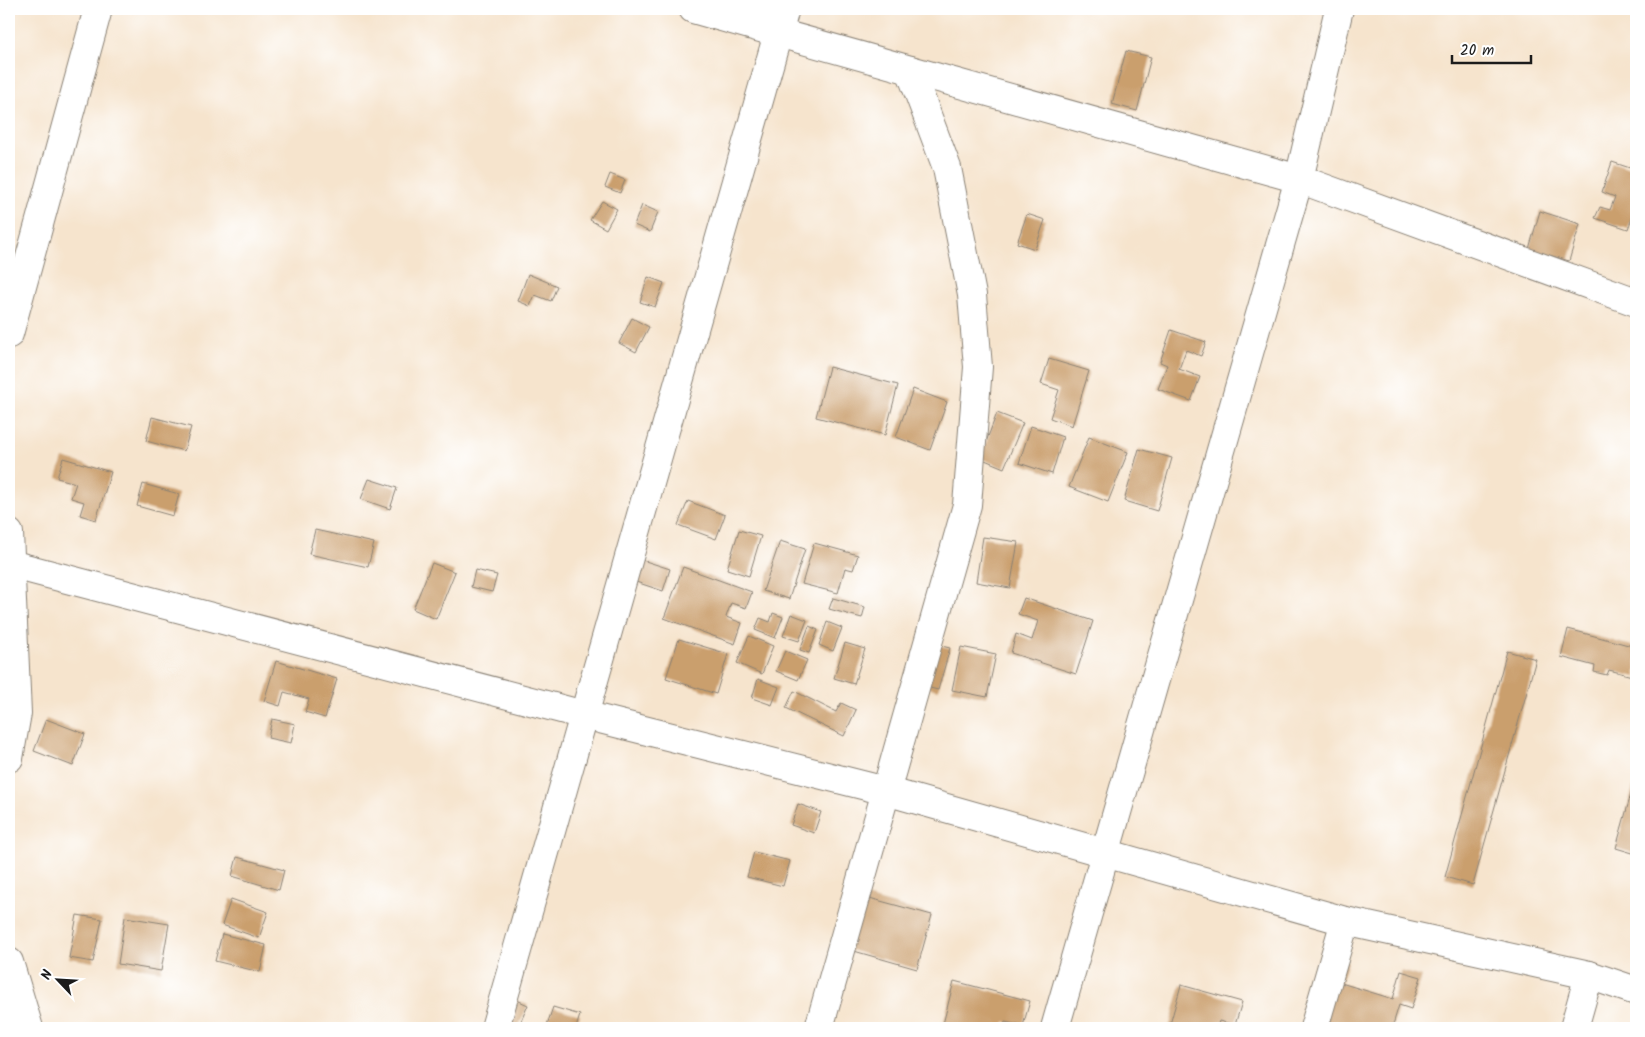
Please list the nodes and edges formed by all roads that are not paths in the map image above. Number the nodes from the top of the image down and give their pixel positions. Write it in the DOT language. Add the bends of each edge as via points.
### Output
graph roads {
  1 [pos="98,9"];
  2 [pos="693,9"];
  3 [pos="1335,12"];
  4 [pos="781,21"];
  5 [pos="910,70"];
  6 [pos="1299,179"];
  7 [pos="1636,302"];
  8 [pos="9,334"];
  9 [pos="9,534"];
  10 [pos="10,564"];
  11 [pos="584,715"];
  12 [pos="9,758"];
  13 [pos="886,791"];
  14 [pos="1105,852"];
  15 [pos="1345,921"];
  16 [pos="9,962"];
  17 [pos="1589,975"];
  18 [pos="1636,991"];
  19 [pos="29,1028"];
  20 [pos="495,1028"];
  21 [pos="819,1028"];
  22 [pos="1055,1028"];
  23 [pos="1314,1028"];
  24 [pos="1574,1028"];
  1 -- 8 [label="street"];
  2 -- 4 [label="street"];
  3 -- 6 [label="street"];
  4 -- 5 [label="street"];
  4 -- 11 [label="street"];
  5 -- 6 [label="street"];
  5 -- 13 [label="street" via="948,168 972,295 978,367 967,505"];
  6 -- 7 [label="street"];
  6 -- 14 [label="street"];
  9 -- 10 [label="street"];
  10 -- 11 [label="street"];
  10 -- 12 [label="street" via="17,713"];
  11 -- 13 [label="street"];
  11 -- 20 [label="street"];
  13 -- 14 [label="street"];
  13 -- 21 [label="street"];
  14 -- 15 [label="street"];
  14 -- 22 [label="street"];
  15 -- 17 [label="street"];
  15 -- 23 [label="street"];
  16 -- 19 [label="street"];
  17 -- 18 [label="street"];
  17 -- 24 [label="street"];
}
